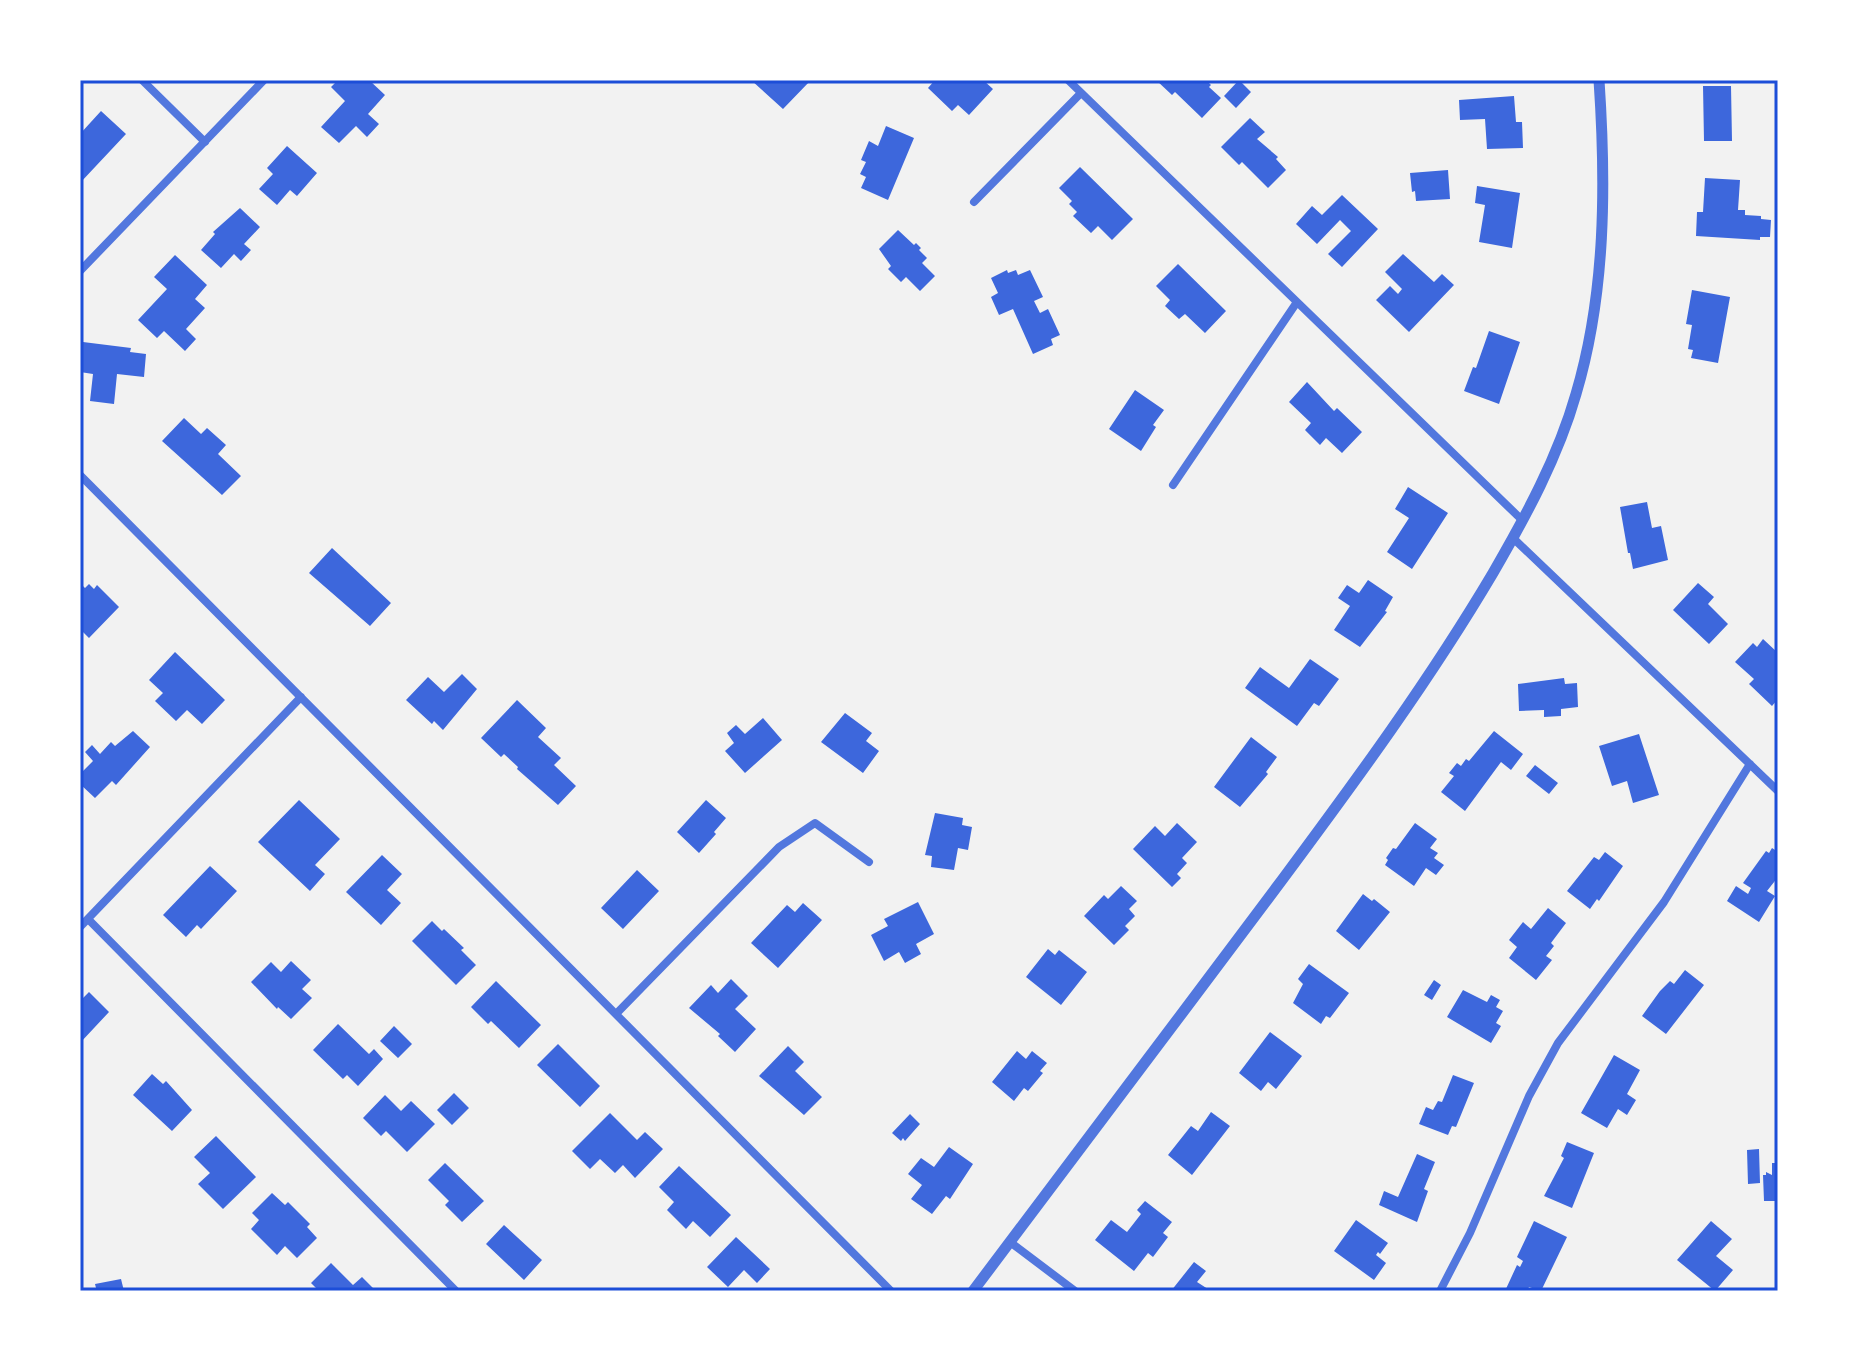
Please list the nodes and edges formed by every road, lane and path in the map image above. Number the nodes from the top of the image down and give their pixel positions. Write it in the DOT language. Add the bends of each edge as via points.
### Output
graph roads {
  1 [pos="142,80"];
  2 [pos="264,80"];
  3 [pos="1068,80"];
  4 [pos="1599,80"];
  5 [pos="1081,93"];
  6 [pos="205,142"];
  7 [pos="974,202"];
  8 [pos="80,271"];
  9 [pos="1297,302"];
  10 [pos="80,475"];
  11 [pos="87,483"];
  12 [pos="1173,485"];
  13 [pos="80,490"];
  14 [pos="1522,520"];
  15 [pos="1513,538"];
  16 [pos="301,697"];
  17 [pos="1750,764"];
  18 [pos="1778,791"];
  19 [pos="869,862"];
  20 [pos="88,919"];
  21 [pos="80,927"];
  22 [pos="616,1014"];
  23 [pos="1010,1242"];
  24 [pos="456,1291"];
  25 [pos="891,1291"];
  26 [pos="973,1291"];
  27 [pos="1075,1291"];
  28 [pos="1440,1291"];
  1 -- 6 [label="street"];
  2 -- 6 [label="street"];
  3 -- 5 [label="street"];
  4 -- 14 [label="street" via="1602,217 1590,337 1576,396"];
  5 -- 7 [label="street"];
  5 -- 9 [label="street"];
  6 -- 8 [label="street"];
  9 -- 12 [label="street"];
  9 -- 14 [label="street"];
  10 -- 11 [label="street"];
  11 -- 13 [label="street"];
  11 -- 16 [label="street"];
  14 -- 15 [label="street"];
  15 -- 17 [label="street"];
  15 -- 23 [label="street" via="1454,639 1373,758"];
  16 -- 20 [label="street"];
  16 -- 22 [label="street"];
  17 -- 18 [label="street"];
  17 -- 28 [label="street" via="1664,902 1558,1043"];
  19 -- 22 [label="street" via="815,823 779,847"];
  20 -- 21 [label="street"];
  20 -- 24 [label="street"];
  22 -- 25 [label="street"];
  23 -- 26 [label="street"];
  23 -- 27 [label="street"];
}
